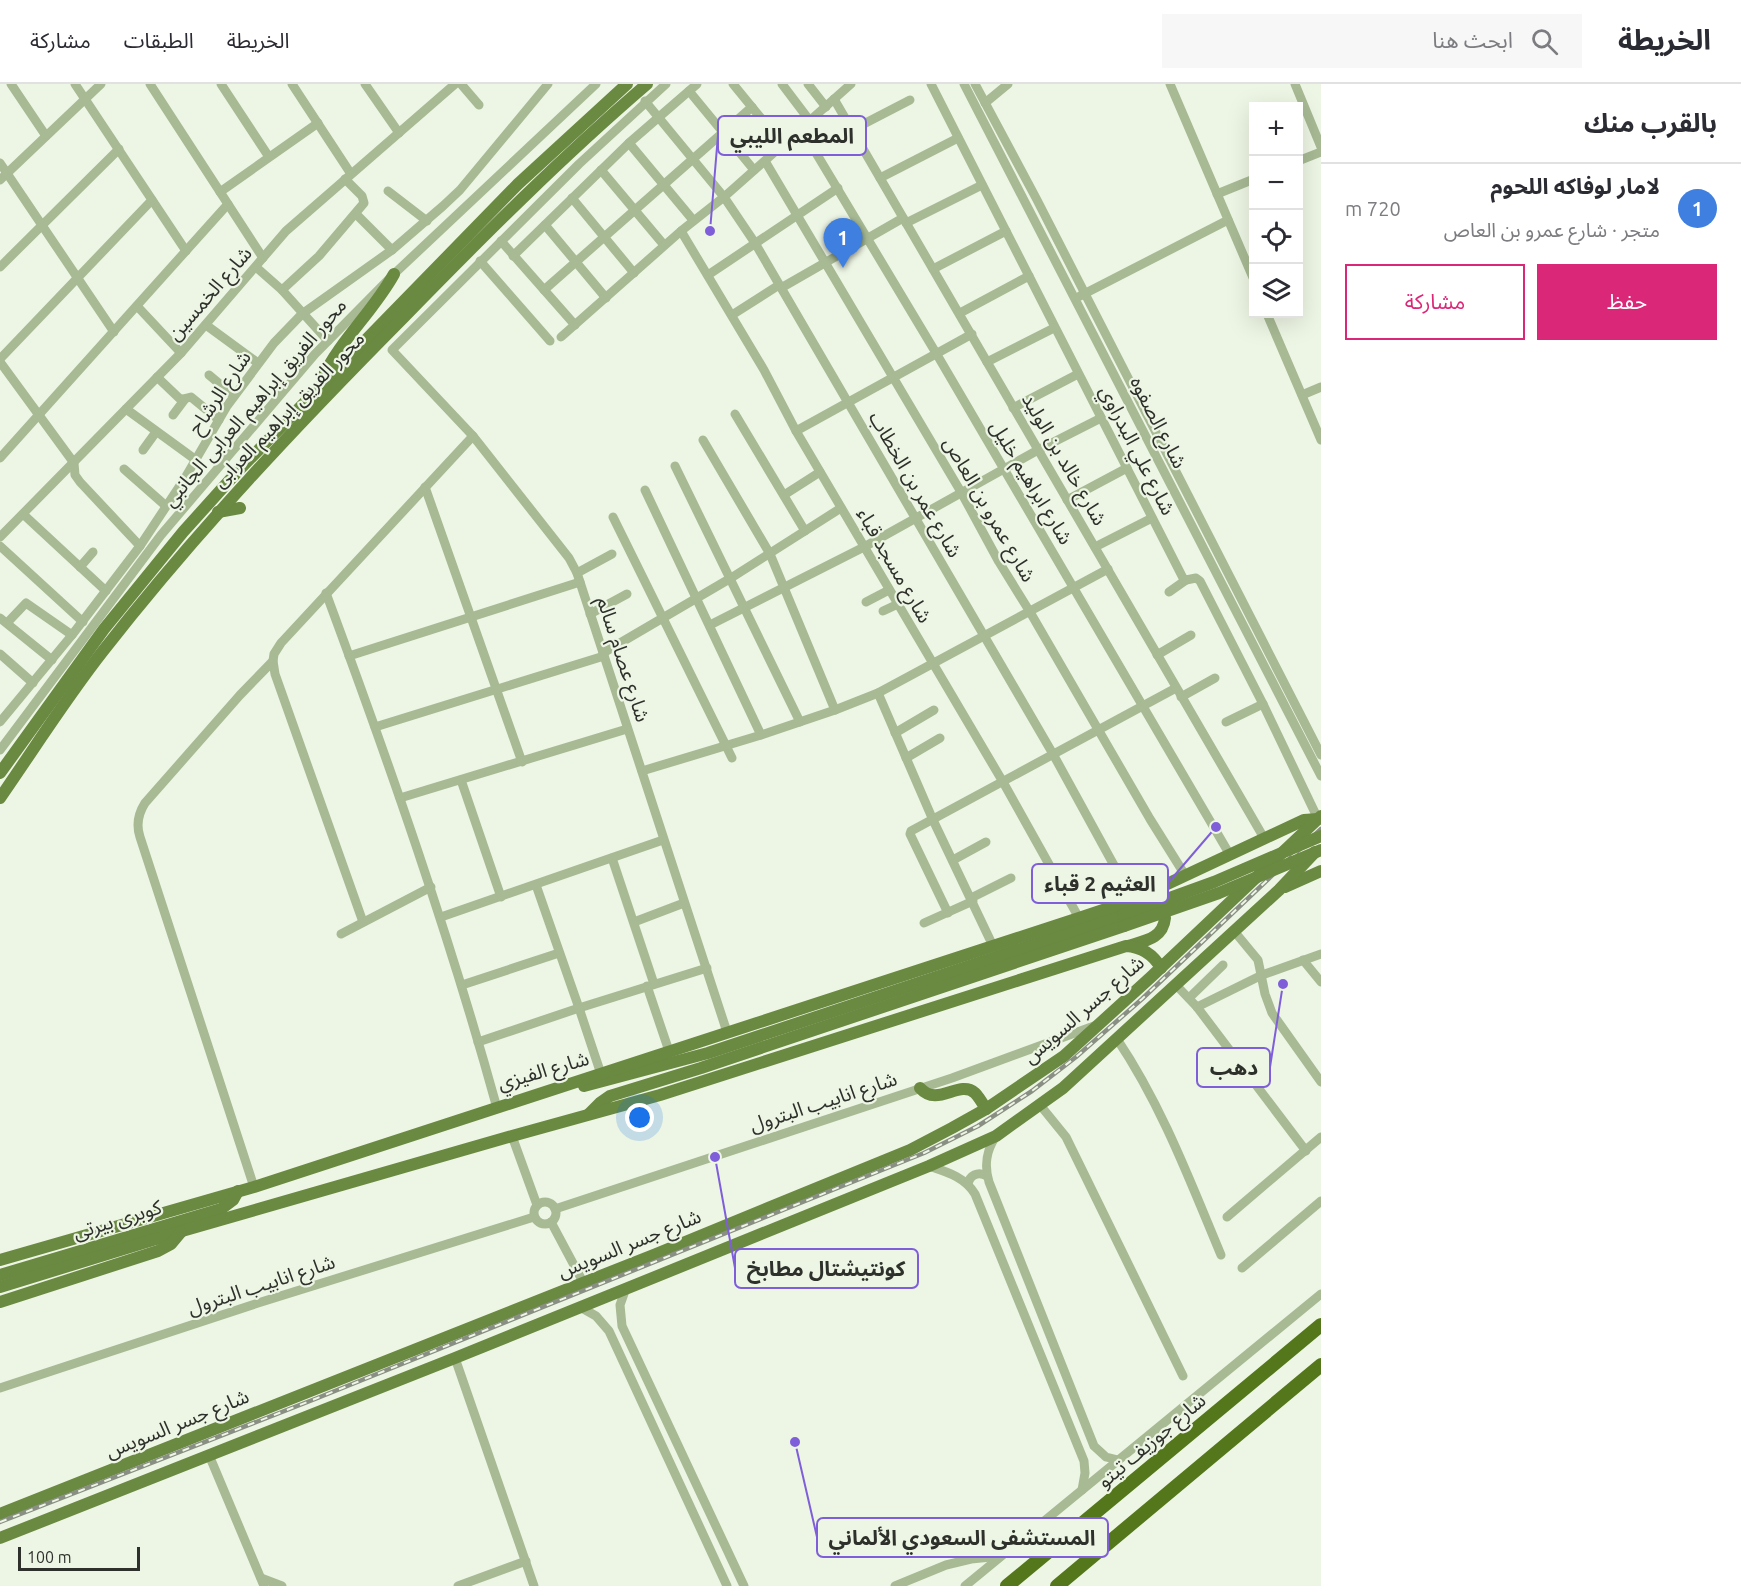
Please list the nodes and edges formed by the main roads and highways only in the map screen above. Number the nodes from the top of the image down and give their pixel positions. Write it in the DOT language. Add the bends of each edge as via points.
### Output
graph roads {
  1 [pos="639,90"];
  2 [pos="394,274"];
  3 [pos="319,387"];
  4 [pos="240,508"];
  5 [pos="218,512"];
  6 [pos="0,773"];
  7 [pos="0,798"];
  8 [pos="1319,818"];
  9 [pos="1321,836"];
  10 [pos="1321,848"];
  11 [pos="1321,871"];
  12 [pos="1278,890"];
  13 [pos="1133,900"];
  14 [pos="1124,920"];
  15 [pos="1126,946"];
  16 [pos="1161,968"];
  17 [pos="570,1085"];
  18 [pos="920,1088"];
  19 [pos="986,1109"];
  20 [pos="588,1114"];
  21 [pos="238,1191"];
  22 [pos="182,1231"];
  23 [pos="0,1260"];
  24 [pos="0,1275"];
  25 [pos="0,1287"];
  26 [pos="0,1302"];
  27 [pos="1321,1325"];
  28 [pos="1321,1365"];
  29 [pos="251,1415"];
  30 [pos="223,1426"];
  31 [pos="259,1435"];
  32 [pos="232,1446"];
  33 [pos="0,1514"];
  34 [pos="0,1538"];
  35 [pos="1007,1586"];
  36 [pos="1058,1586"];
  1 -- 3 [label="main road, محور الفريق إبراهيم العرابى" via="518,184"];
  1 -- 5 [label="main road, محور الفريق إبراهيم العرابى" via="493,227"];
  2 -- 3 [label="main road" via="370,312 334,356"];
  3 -- 6 [label="main road, محور الفريق إبراهيم العرابى" via="183,532 93,644"];
  4 -- 5 [label="main road"];
  5 -- 7 [label="main road, محور الفريق إبراهيم العرابى" via="90,667"];
  8 -- 13 [label="main road, شارع الفيزي" via="1304,819"];
  8 -- 16 [label="main road, شارع جسر السويس"];
  9 -- 14 [label="main road, bridge"];
  10 -- 12 [label="main road, شارع جسر السويس"];
  10 -- 14 [label="main road, bridge" via="1208,897"];
  11 -- 12 [label="main road"];
  12 -- 31 [label="main road, شارع جسر السويس" via="1062,1088 996,1136"];
  13 -- 15 [label="main road, كوبرى بيرتى" via="1149,898 1158,903 1164,923 1155,937"];
  13 -- 17 [label="main road, شارع الفيزي"];
  14 -- 17 [label="main road" via="708,1053 594,1085"];
  14 -- 20 [label="main road" via="610,1096"];
  15 -- 16 [label="main road" via="1149,954"];
  15 -- 20 [label="main road, كوبرى بيرتى" via="660,1095"];
  16 -- 19 [label="main road, شارع جسر السويس" via="1064,1056"];
  17 -- 21 [label="main road, شارع الفيزي"];
  18 -- 19 [label="main road" via="935,1096 968,1089 976,1093"];
  19 -- 29 [label="main road, شارع جسر السويس" via="910,1150"];
  20 -- 22 [label="main road, كوبرى بيرتى"];
  21 -- 23 [label="main road"];
  21 -- 24 [label="main road, كوبرى بيرتى" via="221,1209"];
  22 -- 25 [label="main road, كوبرى بيرتى"];
  22 -- 26 [label="main road" via="158,1251"];
  27 -- 35 [label="highway, شارع جوزيف تيتو"];
  28 -- 36 [label="highway"];
  29 -- 30 [label="main road, شارع جسر السويس"];
  29 -- 31 [label="main road" via="249,1427"];
  30 -- 32 [label="main road" via="233,1433"];
  30 -- 33 [label="main road, شارع جسر السويس"];
  31 -- 32 [label="main road, شارع جسر السويس"];
  32 -- 34 [label="main road, شارع جسر السويس"];
}
